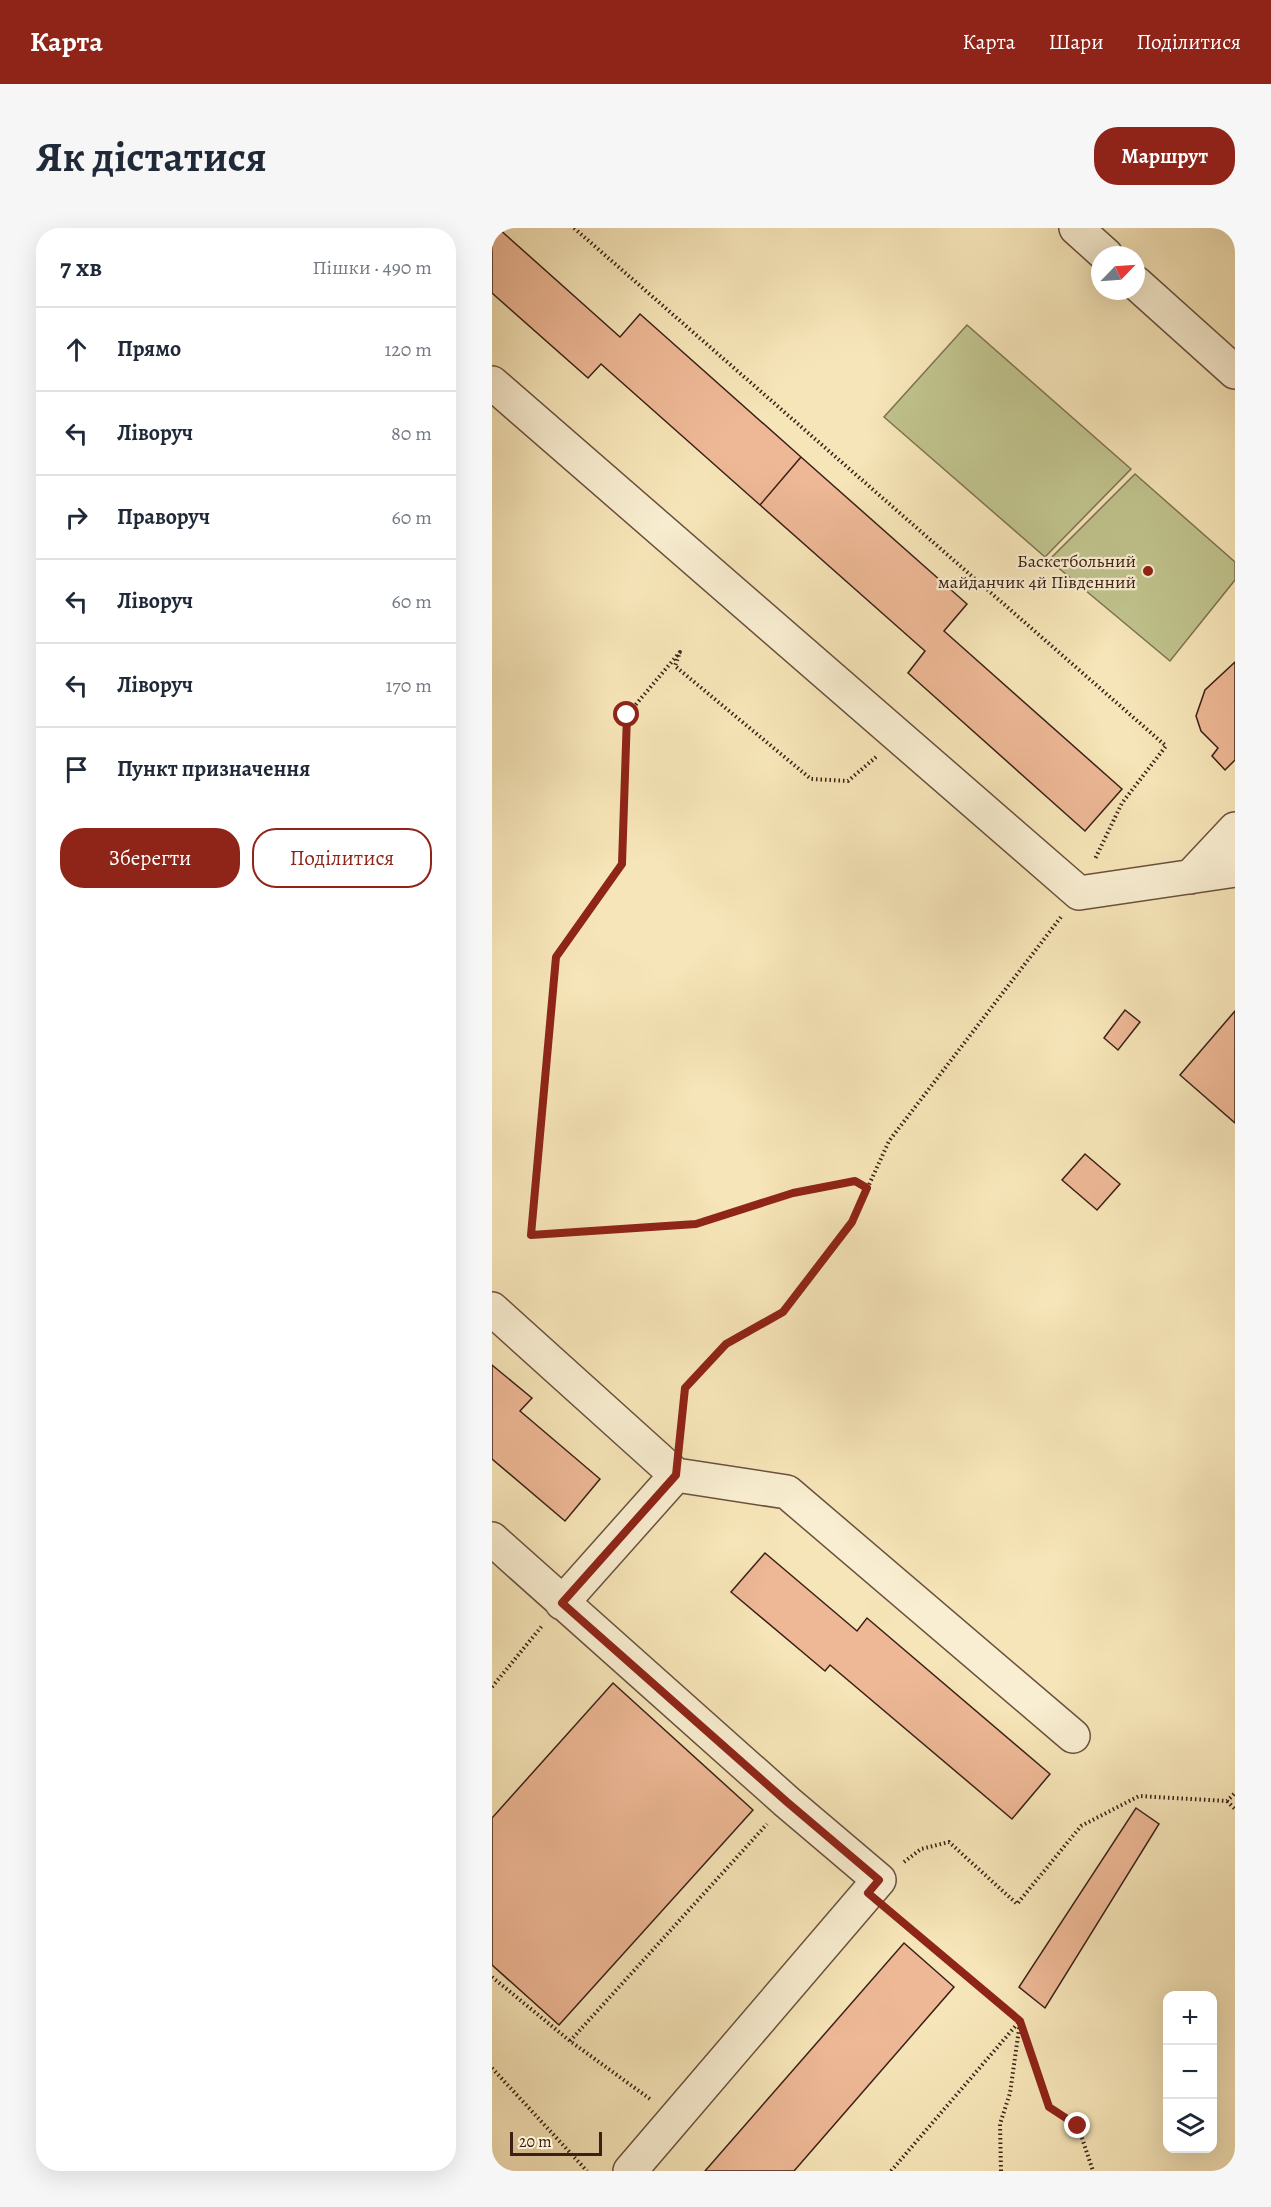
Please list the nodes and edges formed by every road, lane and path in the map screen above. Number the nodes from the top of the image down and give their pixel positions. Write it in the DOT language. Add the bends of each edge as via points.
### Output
graph roads {
  1 [pos="574,228"];
  2 [pos="1076,228"];
  3 [pos="1096,246"];
  4 [pos="1145,290"];
  5 [pos="1235,372"];
  6 [pos="492,383"];
  7 [pos="900,738"];
  8 [pos="1235,829"];
  9 [pos="1235,870"];
  10 [pos="1190,877"];
  11 [pos="1079,893"];
  12 [pos="867,1188"];
  13 [pos="492,1309"];
  14 [pos="676,1475"];
  15 [pos="492,1539"];
  16 [pos="562,1603"];
  17 [pos="492,1687"];
  18 [pos="1073,1736"];
  19 [pos="1235,1793"];
  20 [pos="1227,1801"];
  21 [pos="787,1802"];
  22 [pos="1235,1809"];
  23 [pos="874,1886"];
  24 [pos="492,1977"];
  25 [pos="1020,2021"];
  26 [pos="570,2041"];
  27 [pos="492,2068"];
  28 [pos="675,2117"];
  29 [pos="587,2171"];
  30 [pos="630,2171"];
  31 [pos="891,2171"];
  32 [pos="1001,2171"];
  33 [pos="1093,2171"];
  1 -- 11 [label="path" via="1166,746 1122,803"];
  2 -- 3 [label="lane"];
  4 -- 5 [label="lane"];
  6 -- 7 [label="lane"];
  7 -- 11 [label="lane"];
  7 -- 12 [label="path" via="848,781 811,779 675,666 680,652 627,715 622,864 556,957 531,1235 696,1224 793,1193 855,1181"];
  8 -- 10 [label="lane"];
  9 -- 10 [label="lane"];
  10 -- 11 [label="lane"];
  11 -- 12 [label="path" via="889,1141"];
  12 -- 14 [label="path" via="852,1222 783,1312 726,1344 685,1388"];
  13 -- 14 [label="lane"];
  14 -- 16 [label="lane"];
  14 -- 18 [label="lane" via="788,1492"];
  15 -- 16 [label="lane"];
  16 -- 17 [label="path"];
  16 -- 21 [label="lane"];
  19 -- 20 [label="path"];
  20 -- 22 [label="path"];
  20 -- 23 [label="path" via="1138,1796 1081,1826 1017,1904 949,1842 921,1850"];
  21 -- 23 [label="lane"];
  21 -- 26 [label="path"];
  23 -- 25 [label="path"];
  23 -- 28 [label="lane"];
  24 -- 26 [label="path"];
  25 -- 31 [label="path"];
  25 -- 32 [label="path" via="1010,2093 1000,2124"];
  25 -- 33 [label="path" via="1049,2107 1078,2126"];
  26 -- 28 [label="path"];
  27 -- 29 [label="path"];
  28 -- 30 [label="lane"];
}
